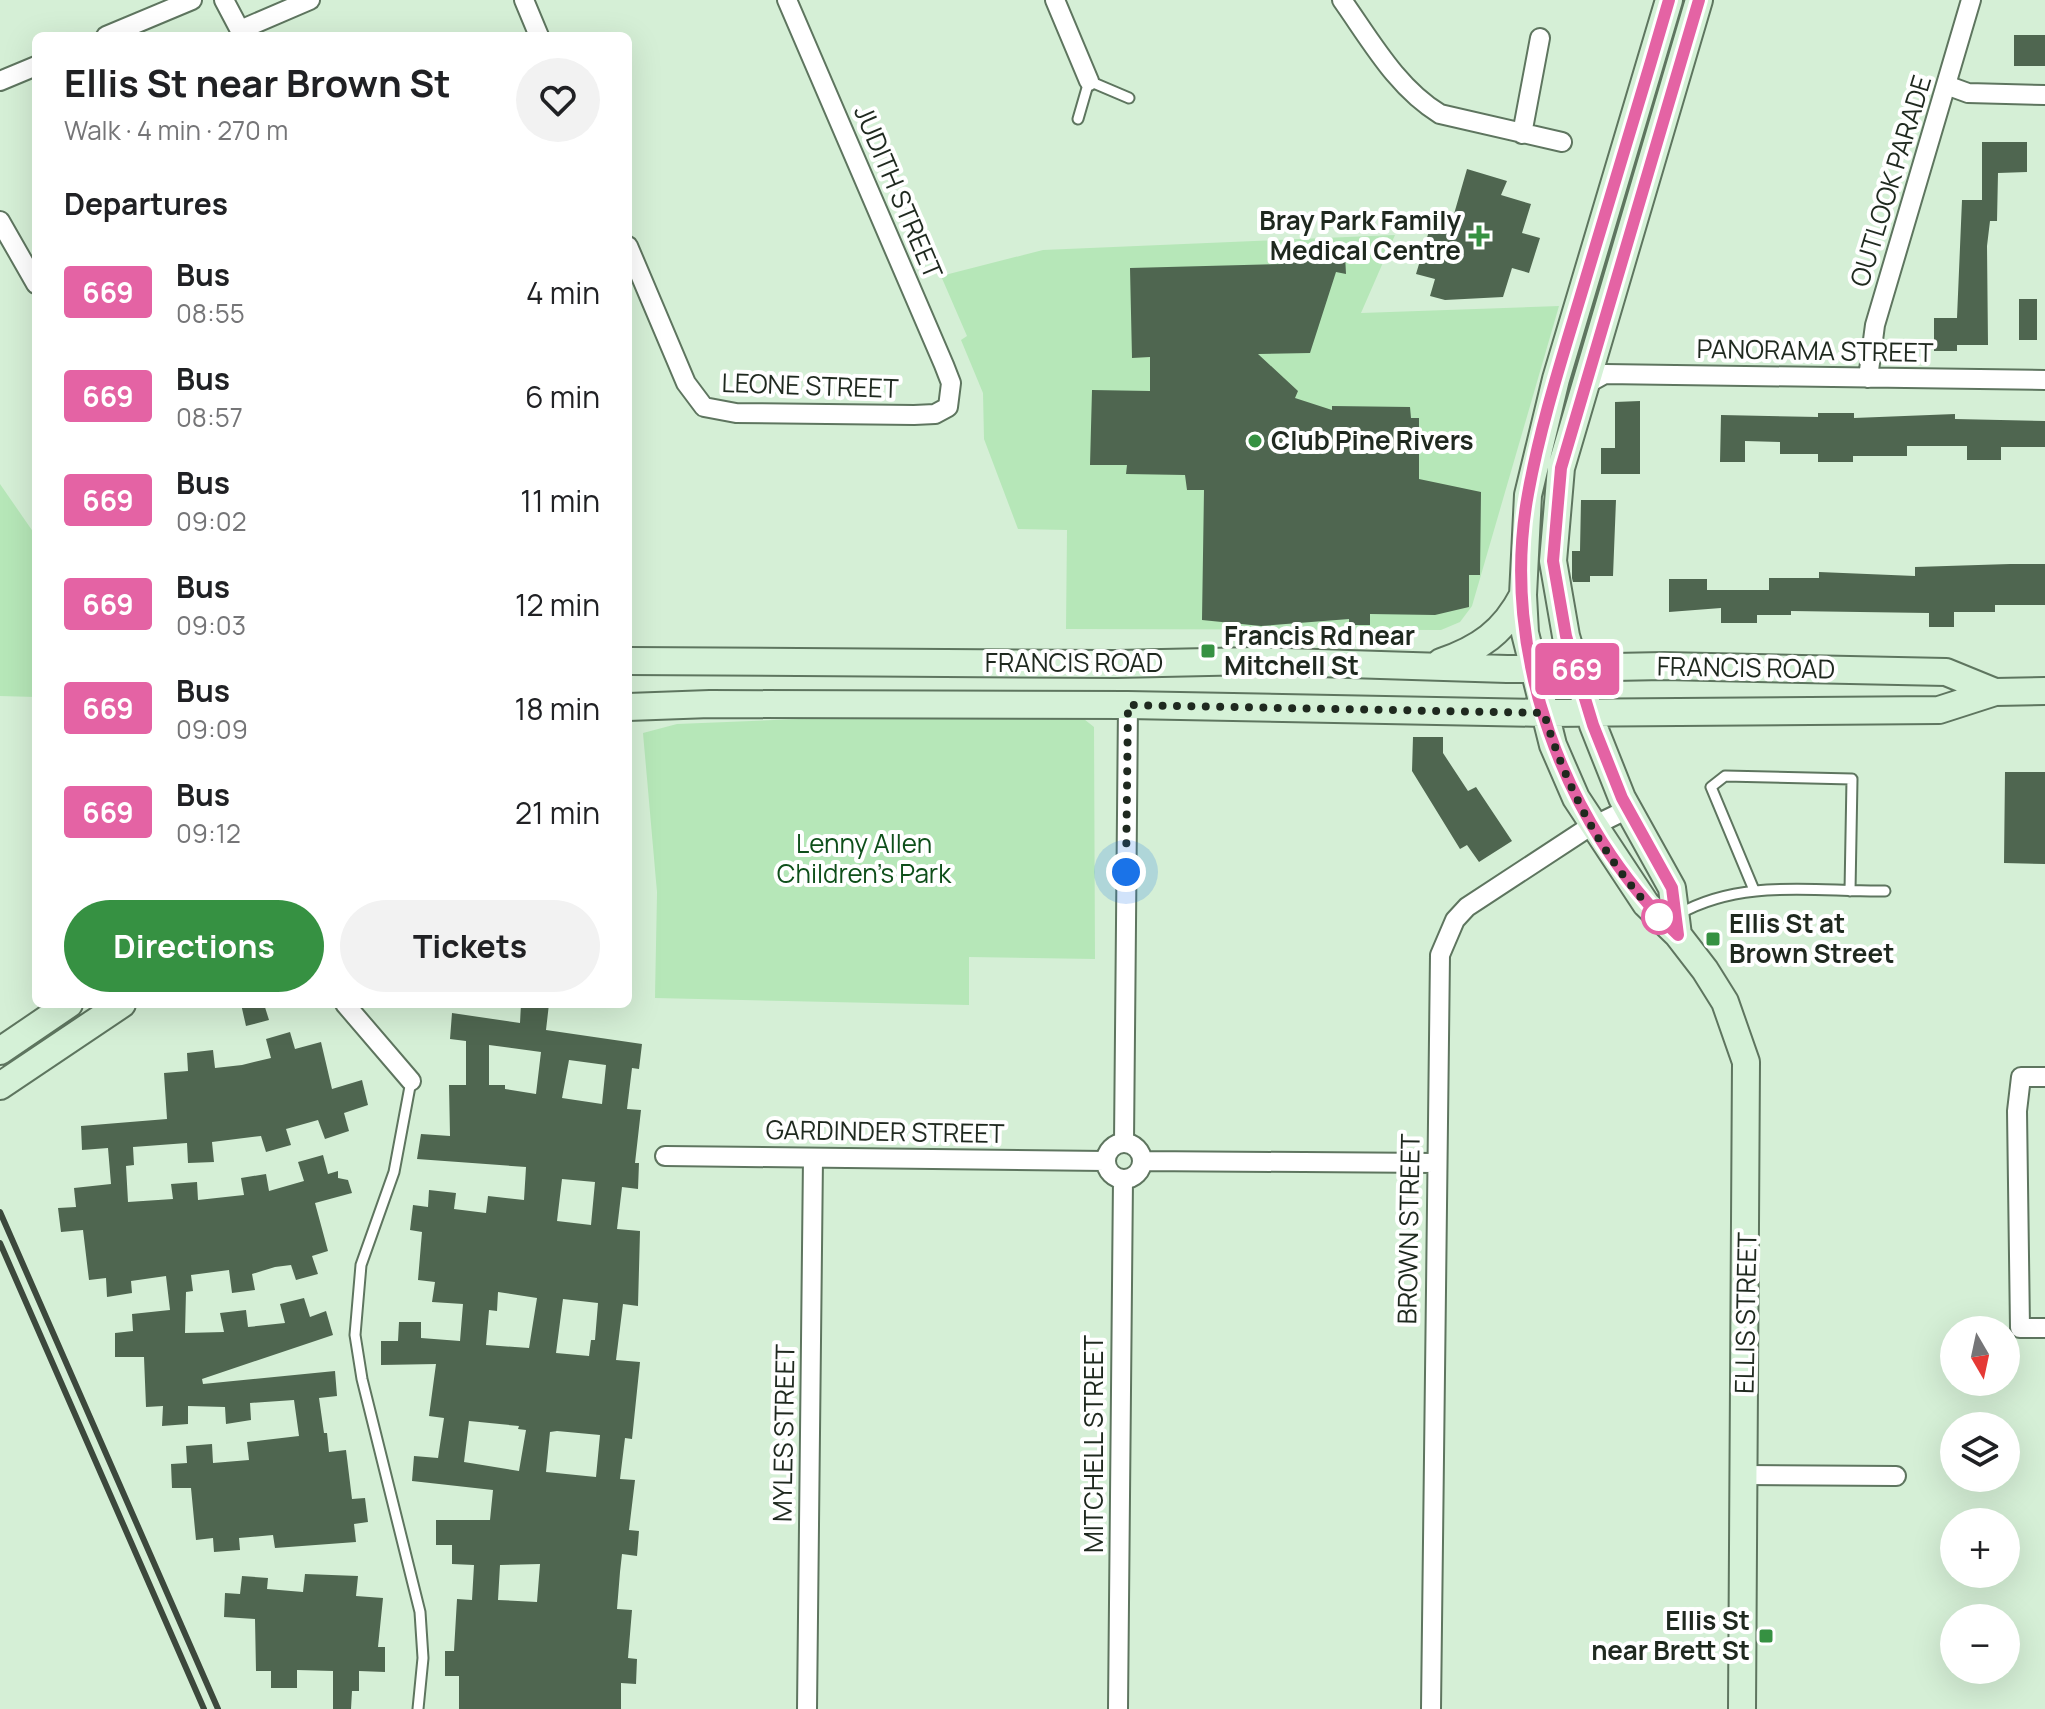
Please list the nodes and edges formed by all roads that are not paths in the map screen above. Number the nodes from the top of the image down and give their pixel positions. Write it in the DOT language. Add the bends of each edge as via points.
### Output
graph roads {
  1 [pos="192,0"];
  2 [pos="224,0"];
  3 [pos="310,0"];
  4 [pos="524,0"];
  5 [pos="787,0"];
  6 [pos="1055,0"];
  7 [pos="1342,0"];
  8 [pos="1669,0"];
  9 [pos="1699,0"];
  10 [pos="1971,0"];
  11 [pos="116,32"];
  12 [pos="241,32"];
  13 [pos="244,32"];
  14 [pos="537,32"];
  15 [pos="1540,38"];
  16 [pos="32,68"];
  17 [pos="0,81"];
  18 [pos="1089,81"];
  19 [pos="1946,85"];
  20 [pos="2045,95"];
  21 [pos="1129,98"];
  22 [pos="1078,119"];
  23 [pos="1522,134"];
  24 [pos="1562,142"];
  25 [pos="0,221"];
  26 [pos="632,255"];
  27 [pos="32,277"];
  28 [pos="1868,378"];
  29 [pos="2045,380"];
  30 [pos="1587,384"];
  31 [pos="948,407"];
  32 [pos="1523,595"];
  33 [pos="632,661"];
  34 [pos="1426,667"];
  35 [pos="1532,669"];
  36 [pos="1577,669"];
  37 [pos="2045,691"];
  38 [pos="1995,692"];
  39 [pos="1128,705"];
  40 [pos="632,707"];
  41 [pos="1589,712"];
  42 [pos="1544,713"];
  43 [pos="1628,809"];
  44 [pos="1593,826"];
  45 [pos="1754,890"];
  46 [pos="1850,891"];
  47 [pos="1885,891"];
  48 [pos="1677,926"];
  49 [pos="63,1008"];
  50 [pos="116,1008"];
  51 [pos="348,1008"];
  52 [pos="0,1051"];
  53 [pos="2045,1077"];
  54 [pos="411,1081"];
  55 [pos="0,1086"];
  56 [pos="1124,1142"];
  57 [pos="665,1156"];
  58 [pos="813,1158"];
  59 [pos="1105,1161"];
  60 [pos="1142,1161"];
  61 [pos="1436,1163"];
  62 [pos="1123,1179"];
  63 [pos="2045,1328"];
  64 [pos="1744,1475"];
  65 [pos="1896,1476"];
  66 [pos="418,1709"];
  67 [pos="807,1709"];
  68 [pos="1118,1709"];
  69 [pos="1431,1709"];
  70 [pos="1742,1709"];
  1 -- 11 [label="street"];
  2 -- 12 [label="street"];
  3 -- 13 [label="street"];
  4 -- 14 [label="street"];
  5 -- 31 [label="street, JUDITH STREET" via="944,365 951,383"];
  6 -- 18 [label="street"];
  7 -- 23 [label="street" via="1407,89 1424,104 1440,114"];
  8 -- 32 [label="main road, ELLIS STREET" via="1556,379 1528,495"];
  9 -- 30 [label="main road, ELLIS STREET"];
  10 -- 19 [label="street, OUTLOOK PARADE"];
  15 -- 23 [label="street"];
  16 -- 17 [label="street"];
  18 -- 21 [label="lane"];
  18 -- 22 [label="lane"];
  19 -- 20 [label="street" via="1968,93"];
  19 -- 28 [label="street, OUTLOOK PARADE" via="1875,325"];
  23 -- 24 [label="street"];
  25 -- 27 [label="street"];
  26 -- 31 [label="street, LEONE STREET" via="686,383 704,407 736,413 914,415"];
  28 -- 29 [label="street, PANORAMA STREET"];
  28 -- 30 [label="street, PANORAMA STREET" via="1605,374"];
  30 -- 36 [label="main road, ELLIS STREET" via="1561,468 1553,561"];
  32 -- 34 [label="main road" via="1492,638"];
  32 -- 35 [label="main road, ELLIS STREET"];
  33 -- 34 [label="main road, FRANCIS ROAD" via="1254,661"];
  34 -- 35 [label="main road, FRANCIS ROAD"];
  35 -- 36 [label="main road, FRANCIS ROAD"];
  35 -- 42 [label="main road, ELLIS STREET"];
  36 -- 38 [label="main road, FRANCIS ROAD" via="1946,672"];
  36 -- 41 [label="main road, ELLIS STREET"];
  37 -- 38 [label="main road, FRANCIS ROAD"];
  38 -- 41 [label="main road, FRANCIS ROAD" via="1939,710"];
  39 -- 40 [label="main road, FRANCIS ROAD"];
  39 -- 42 [label="main road, FRANCIS ROAD"];
  39 -- 56 [label="street"];
  41 -- 42 [label="main road, FRANCIS ROAD"];
  41 -- 43 [label="main road, ELLIS STREET"];
  42 -- 44 [label="main road, ELLIS STREET" via="1565,774"];
  43 -- 44 [label="street, BROWN STREET"];
  43 -- 48 [label="main road, ELLIS STREET" via="1672,888"];
  44 -- 48 [label="main road, ELLIS STREET" via="1646,904"];
  44 -- 61 [label="street, BROWN STREET" via="1484,895 1447,934 1438,977"];
  45 -- 46 [label="lane"];
  45 -- 46 [label="lane" via="1711,787 1725,776 1852,779"];
  45 -- 48 [label="lane" via="1711,898"];
  46 -- 47 [label="lane"];
  48 -- 64 [label="main road, ELLIS STREET" via="1725,1002 1746,1062"];
  49 -- 52 [label="main road"];
  50 -- 55 [label="main road"];
  51 -- 54 [label="street"];
  53 -- 63 [label="street" via="2021,1077 2017,1278 2020,1328"];
  54 -- 66 [label="lane" via="394,1172 361,1265 355,1335 420,1612"];
  56 -- 59 [label="street" via="1113,1146"];
  56 -- 60 [label="street" via="1134,1146"];
  57 -- 58 [label="street, GARDINDER STREET"];
  58 -- 59 [label="street, GARDINDER STREET"];
  58 -- 67 [label="street, MYLES STREET"];
  59 -- 62 [label="street" via="1109,1171"];
  60 -- 61 [label="street"];
  60 -- 62 [label="street" via="1134,1176"];
  61 -- 69 [label="street, BROWN STREET"];
  62 -- 68 [label="street, MITCHELL STREET"];
  64 -- 65 [label="street"];
  64 -- 70 [label="main road, ELLIS STREET"];
}
